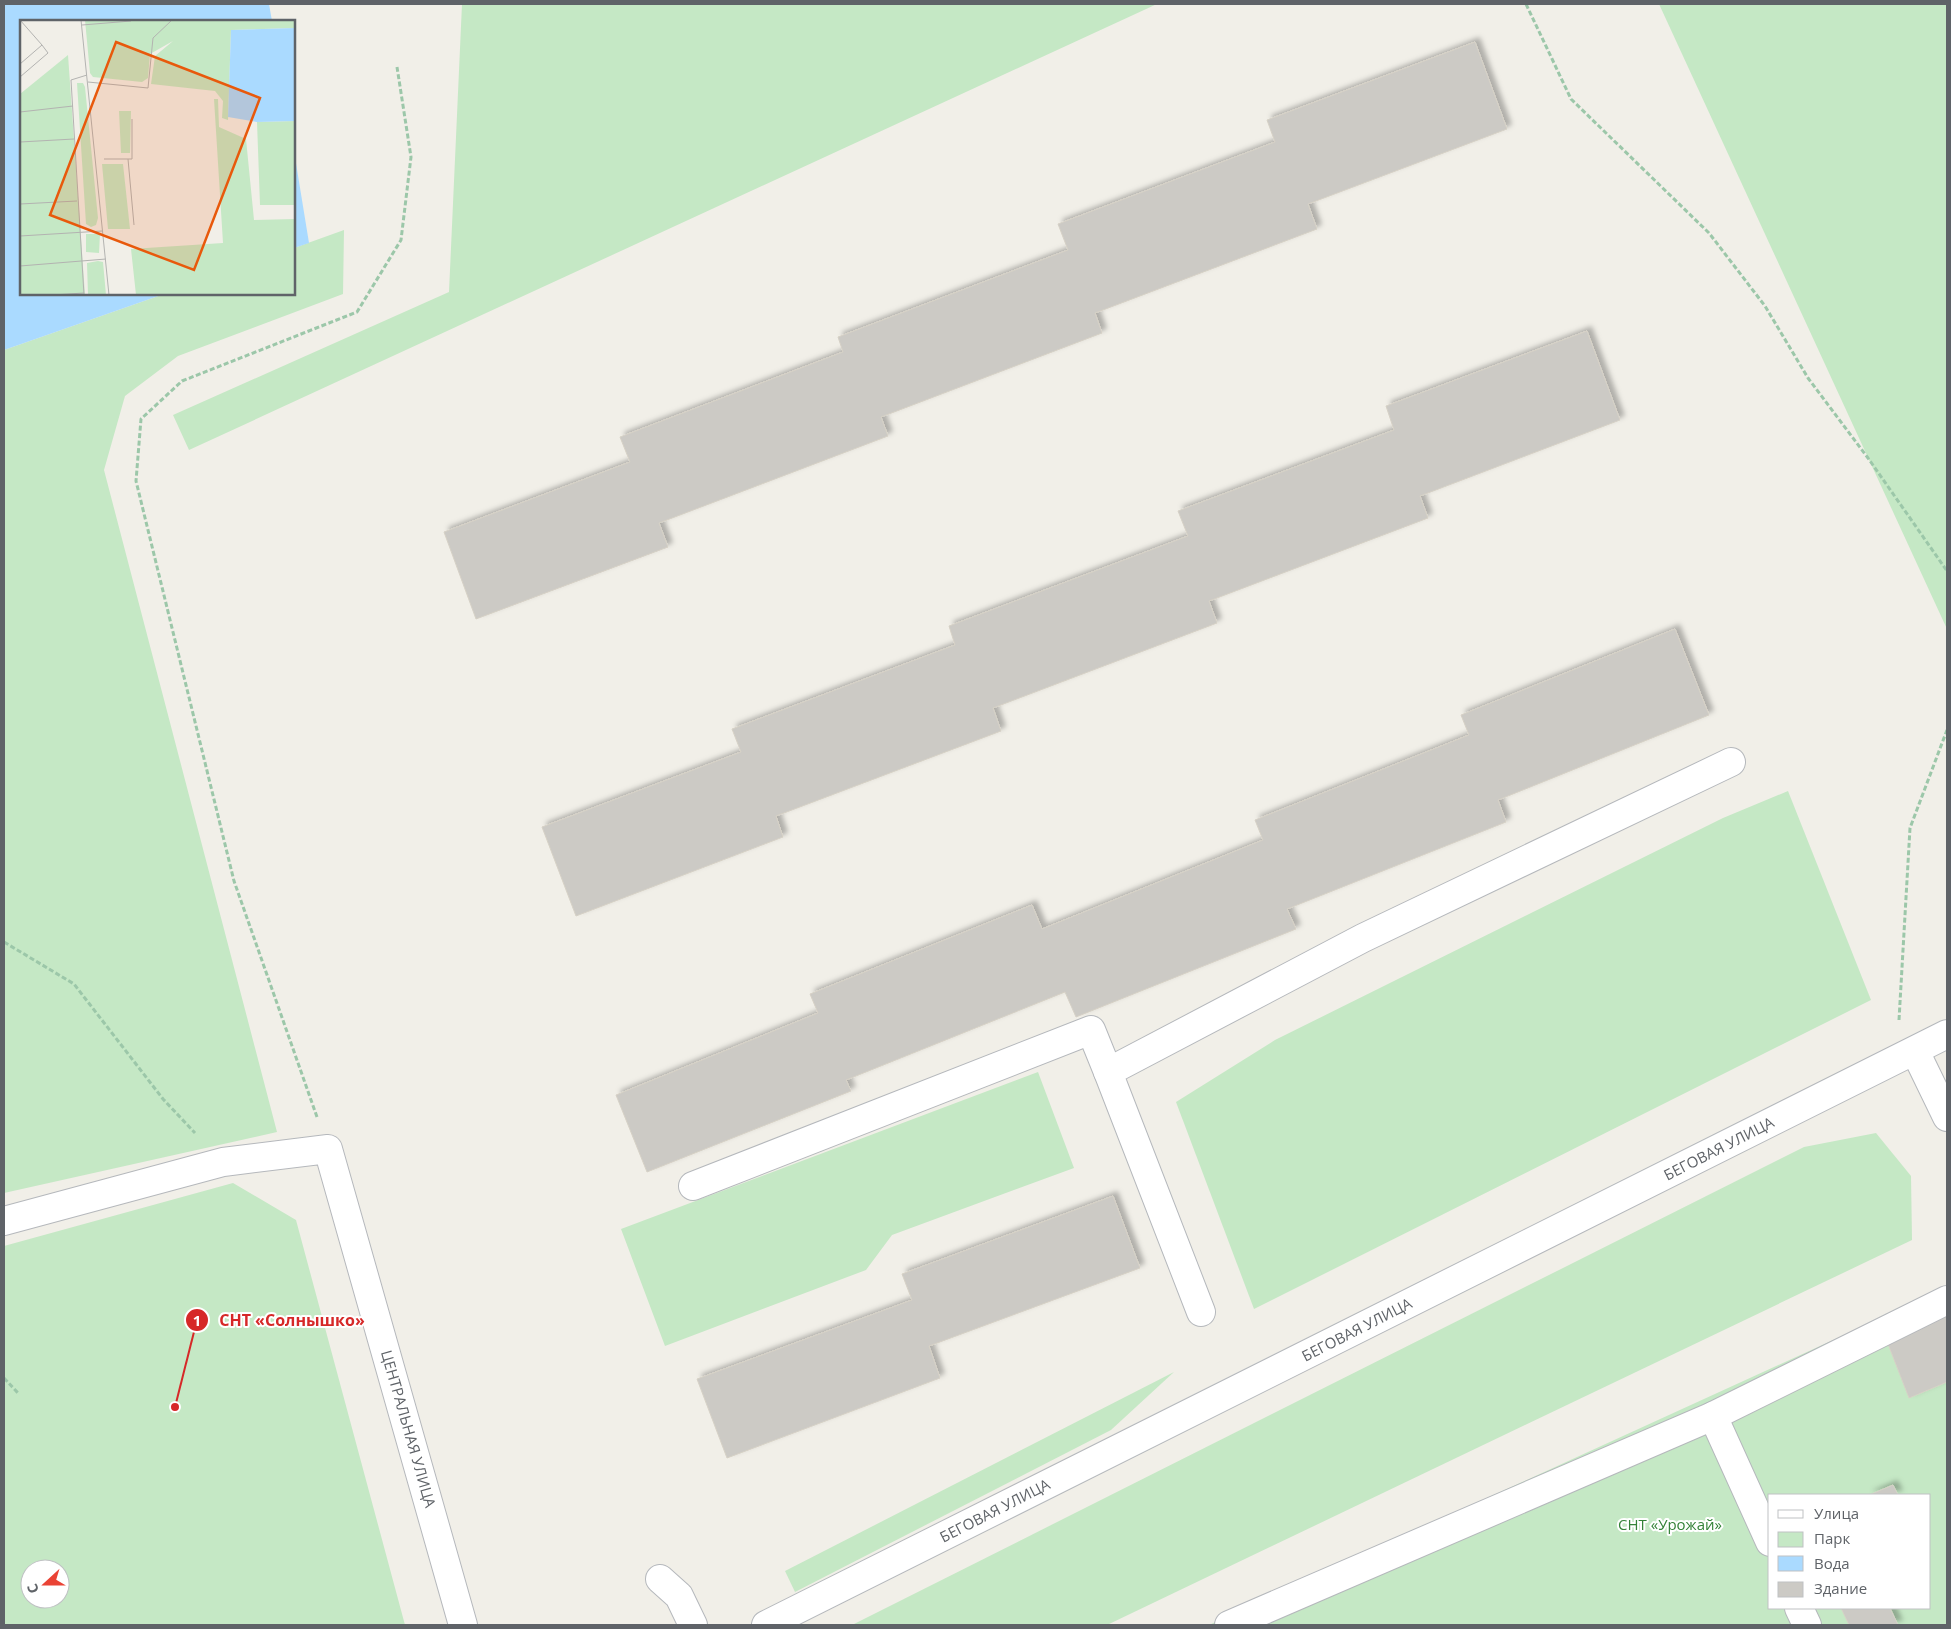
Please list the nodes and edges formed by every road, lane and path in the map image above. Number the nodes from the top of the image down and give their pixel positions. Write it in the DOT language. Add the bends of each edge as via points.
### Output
graph roads {
  1 [pos="1526,4"];
  2 [pos="397,67"];
  3 [pos="1947,572"];
  4 [pos="1947,730"];
  5 [pos="1731,762"];
  6 [pos="4,942"];
  7 [pos="1947,1034"];
  8 [pos="1906,1056"];
  9 [pos="1108,1072"];
  10 [pos="1947,1117"];
  11 [pos="328,1148"];
  12 [pos="223,1162"];
  13 [pos="693,1186"];
  14 [pos="4,1221"];
  15 [pos="1947,1300"];
  16 [pos="1201,1312"];
  17 [pos="4,1378"];
  18 [pos="18,1392"];
  19 [pos="1713,1416"];
  20 [pos="1768,1538"];
  21 [pos="660,1579"];
  22 [pos="1799,1609"];
  23 [pos="463,1625"];
  24 [pos="693,1625"];
  25 [pos="766,1625"];
  26 [pos="1229,1625"];
  27 [pos="1807,1625"];
  1 -- 3 [label="path" via="1571,99 1709,233 1765,306 1808,378"];
  2 -- 11 [label="path" via="411,157 400,240 357,312 182,381 142,419 136,481 234,881"];
  4 -- 8 [label="path" via="1910,828"];
  5 -- 9 [label="street" via="1364,938"];
  6 -- 12 [label="path" via="74,984 163,1099"];
  7 -- 8 [label="street, БЕГОВАЯ УЛИЦА"];
  8 -- 10 [label="street"];
  8 -- 25 [label="street, БЕГОВАЯ УЛИЦА"];
  9 -- 13 [label="street" via="1091,1030"];
  9 -- 16 [label="street"];
  11 -- 12 [label="street"];
  11 -- 23 [label="street, ЦЕНТРАЛЬНАЯ УЛИЦА"];
  12 -- 14 [label="street"];
  15 -- 19 [label="street"];
  17 -- 18 [label="path"];
  19 -- 20 [label="street"];
  19 -- 26 [label="street"];
  21 -- 24 [label="street" via="679,1596"];
  22 -- 27 [label="street"];
}
